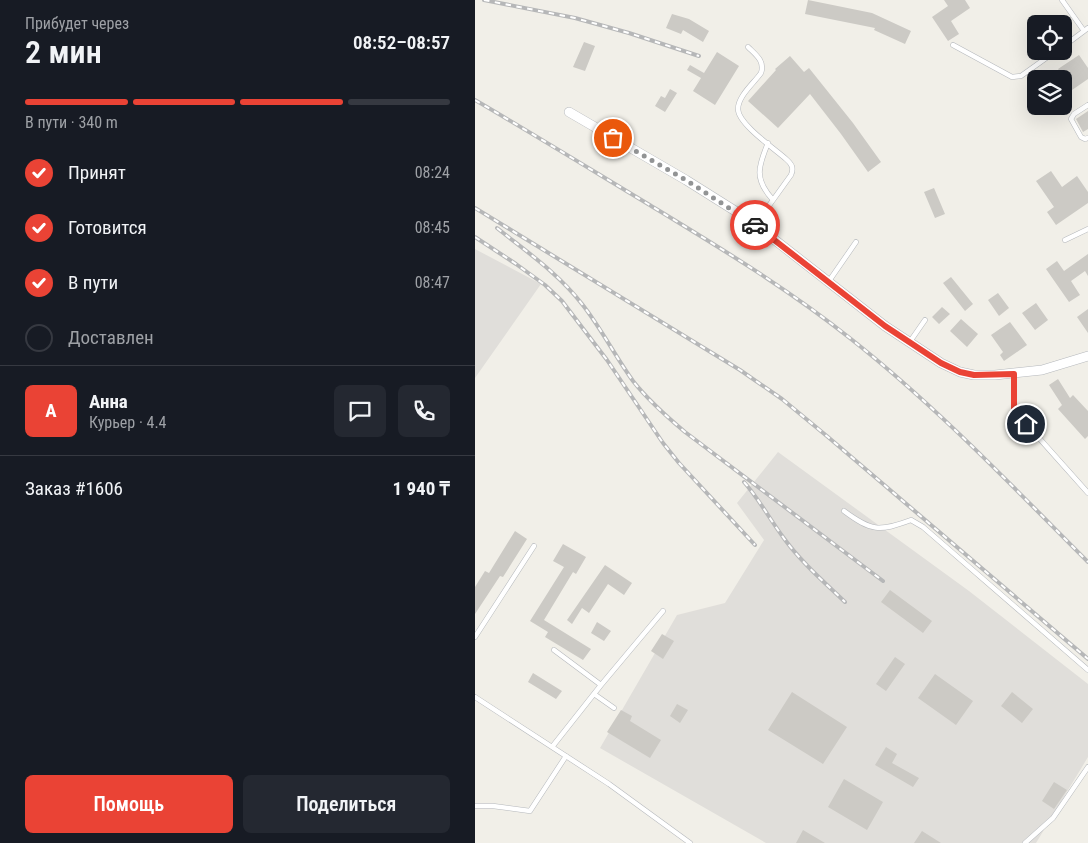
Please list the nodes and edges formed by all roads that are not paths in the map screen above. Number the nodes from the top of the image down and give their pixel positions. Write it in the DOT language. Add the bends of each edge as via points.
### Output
graph roads {
  1 [pos="1062,0"];
  2 [pos="1086,30"];
  3 [pos="1072,40"];
  4 [pos="953,45"];
  5 [pos="748,48"];
  6 [pos="1043,60"];
  7 [pos="1088,105"];
  8 [pos="569,112"];
  9 [pos="1088,138"];
  10 [pos="768,143"];
  11 [pos="773,200"];
  12 [pos="755,225"];
  13 [pos="1088,229"];
  14 [pos="1065,240"];
  15 [pos="856,242"];
  16 [pos="828,282"];
  17 [pos="925,320"];
  18 [pos="909,343"];
  19 [pos="1088,356"];
  20 [pos="1014,374"];
  21 [pos="1088,493"];
  22 [pos="844,511"];
  23 [pos="534,546"];
  24 [pos="663,610"];
  25 [pos="475,638"];
  26 [pos="553,650"];
  27 [pos="1088,670"];
  28 [pos="601,685"];
  29 [pos="594,694"];
  30 [pos="475,697"];
  31 [pos="614,708"];
  32 [pos="552,747"];
  33 [pos="566,756"];
  34 [pos="1088,767"];
  35 [pos="475,806"];
  36 [pos="691,843"];
  37 [pos="1025,843"];
  1 -- 2 [label="lane"];
  2 -- 3 [label="lane"];
  4 -- 6 [label="lane" via="1012,77 1021,76"];
  5 -- 10 [label="lane" via="761,61 763,68 745,92 738,109 744,122"];
  7 -- 9 [label="lane" via="1073,114 1071,119 1081,137"];
  8 -- 12 [label="street" via="686,180"];
  10 -- 11 [label="lane" via="759,162 759,172 762,186"];
  10 -- 11 [label="lane" via="793,166 791,175"];
  11 -- 12 [label="lane"];
  12 -- 16 [label="street"];
  13 -- 14 [label="lane"];
  15 -- 16 [label="lane"];
  16 -- 18 [label="street"];
  17 -- 18 [label="lane"];
  18 -- 20 [label="street" via="960,372"];
  19 -- 20 [label="street" via="1042,370"];
  20 -- 21 [label="lane" via="1014,410"];
  22 -- 27 [label="lane" via="863,524 879,529 911,520 923,527"];
  23 -- 25 [label="lane"];
  24 -- 28 [label="lane"];
  26 -- 28 [label="lane"];
  28 -- 29 [label="lane"];
  29 -- 31 [label="lane"];
  29 -- 32 [label="lane"];
  30 -- 32 [label="lane"];
  32 -- 33 [label="lane"];
  33 -- 35 [label="lane" via="529,811"];
  33 -- 36 [label="lane"];
  34 -- 37 [label="lane" via="1053,818"];
}
